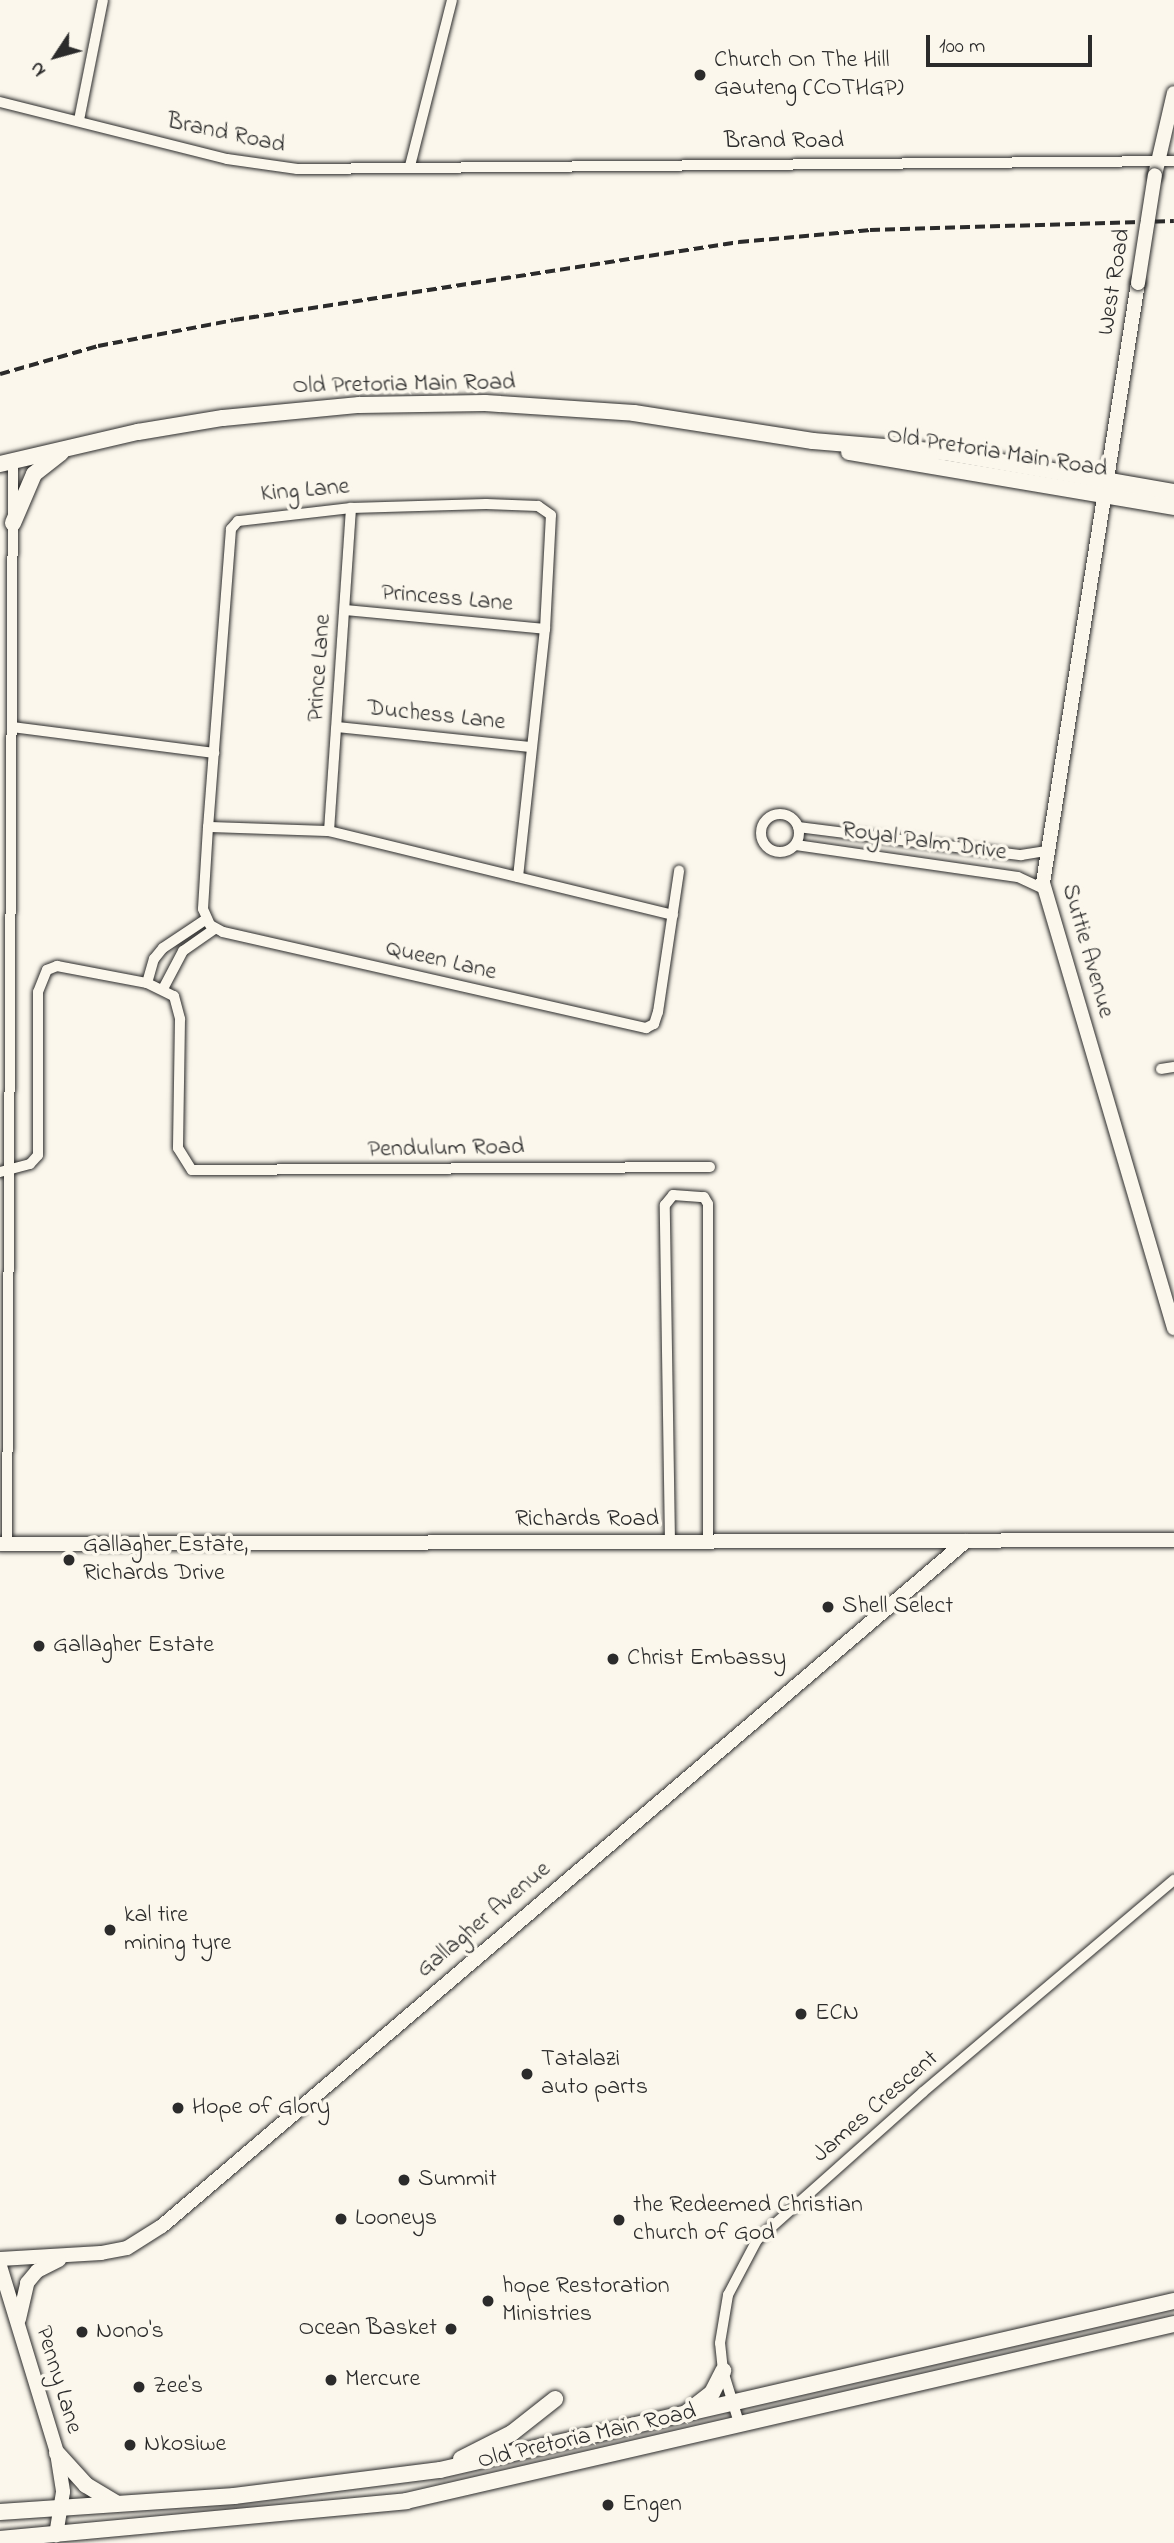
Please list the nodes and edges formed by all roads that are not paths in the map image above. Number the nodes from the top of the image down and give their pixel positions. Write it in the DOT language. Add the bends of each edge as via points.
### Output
graph roads {
  1 [pos="103,0"];
  2 [pos="452,0"];
  3 [pos="1174,93"];
  4 [pos="0,102"];
  5 [pos="79,120"];
  6 [pos="1174,161"];
  7 [pos="410,166"];
  8 [pos="1157,168"];
  9 [pos="76,445"];
  10 [pos="7,463"];
  11 [pos="1106,486"];
  12 [pos="1174,492"];
  13 [pos="1174,506"];
  14 [pos="351,508"];
  15 [pos="13,523"];
  16 [pos="345,610"];
  17 [pos="545,629"];
  18 [pos="12,727"];
  19 [pos="337,727"];
  20 [pos="530,747"];
  21 [pos="214,753"];
  22 [pos="208,827"];
  23 [pos="798,827"];
  24 [pos="329,831"];
  25 [pos="939,844"];
  26 [pos="796,845"];
  27 [pos="1047,851"];
  28 [pos="937,865"];
  29 [pos="679,871"];
  30 [pos="518,877"];
  31 [pos="1044,889"];
  32 [pos="673,915"];
  33 [pos="205,920"];
  34 [pos="215,929"];
  35 [pos="147,983"];
  36 [pos="164,987"];
  37 [pos="1174,1067"];
  38 [pos="1161,1069"];
  39 [pos="710,1167"];
  40 [pos="4,1172"];
  41 [pos="1174,1328"];
  42 [pos="1174,1540"];
  43 [pos="966,1541"];
  44 [pos="670,1542"];
  45 [pos="708,1542"];
  46 [pos="3,1544"];
  47 [pos="1174,1880"];
  48 [pos="70,2257"];
  49 [pos="0,2259"];
  50 [pos="0,2266"];
  51 [pos="1174,2301"];
  52 [pos="1174,2324"];
  53 [pos="19,2330"];
  54 [pos="723,2371"];
  55 [pos="555,2399"];
  56 [pos="734,2405"];
  57 [pos="671,2420"];
  58 [pos="740,2426"];
  59 [pos="57,2454"];
  60 [pos="440,2470"];
  61 [pos="118,2504"];
  62 [pos="62,2509"];
  63 [pos="0,2512"];
  64 [pos="55,2539"];
  65 [pos="12,2540"];
  1 -- 5 [label="street"];
  2 -- 7 [label="street"];
  3 -- 8 [label="street, West Road"];
  4 -- 5 [label="street, Brand Road"];
  5 -- 7 [label="street, Brand Road" via="261,166"];
  6 -- 8 [label="street, Brand Road"];
  7 -- 8 [label="street, Brand Road"];
  8 -- 11 [label="street, West Road, bridge"];
  9 -- 10 [label="main road, Old Pretoria Main Road"];
  9 -- 11 [label="main road, Old Pretoria Main Road" via="262,413 457,403 634,413 813,440 944,452"];
  9 -- 15 [label="main road" via="36,471"];
  10 -- 15 [label="street"];
  11 -- 12 [label="main road, Old Pretoria Main Road"];
  11 -- 13 [label="main road, Old Pretoria Main Road"];
  11 -- 27 [label="street, Suttie Avenue"];
  14 -- 16 [label="street, Prince Lane"];
  14 -- 17 [label="street, King Lane" via="486,504 546,509 553,523"];
  14 -- 21 [label="street, King Lane" via="245,518 233,524"];
  15 -- 18 [label="street"];
  16 -- 17 [label="street, Princess Lane"];
  16 -- 19 [label="street, Prince Lane"];
  17 -- 20 [label="street, King Lane"];
  18 -- 21 [label="street"];
  18 -- 40 [label="street"];
  19 -- 20 [label="street, Duchess Lane"];
  19 -- 24 [label="street, Prince Lane"];
  20 -- 30 [label="street, King Lane"];
  21 -- 22 [label="street, King Lane"];
  22 -- 24 [label="street"];
  22 -- 33 [label="street"];
  23 -- 25 [label="street, Royal Palm Drive"];
  23 -- 26 [label="street"];
  23 -- 26 [label="street" via="792,818 778,814 765,820 760,829 763,843 773,852"];
  24 -- 30 [label="street"];
  25 -- 27 [label="street, Royal Palm Drive" via="1026,856"];
  25 -- 28 [label="street"];
  26 -- 28 [label="street, Royal Palm Drive"];
  27 -- 31 [label="street, Suttie Avenue"];
  28 -- 31 [label="street, Royal Palm Drive" via="1018,877"];
  29 -- 32 [label="street"];
  30 -- 32 [label="street"];
  31 -- 41 [label="street, Suttie Avenue"];
  32 -- 34 [label="street, Queen Lane" via="656,1021 646,1028"];
  33 -- 34 [label="street, Queen Lane"];
  33 -- 35 [label="street" via="163,948 154,959"];
  34 -- 36 [label="street" via="183,951"];
  35 -- 36 [label="street"];
  35 -- 40 [label="street" via="67,967 47,970 38,992 38,1155 30,1164"];
  36 -- 39 [label="street, Pendulum Road" via="174,996 180,1019 178,1140 185,1164 206,1172"];
  37 -- 38 [label="street"];
  40 -- 46 [label="street" via="11,1367"];
  42 -- 43 [label="street, Richards Road"];
  43 -- 45 [label="street, Richards Road"];
  43 -- 48 [label="street, Gallagher Avenue" via="162,2226 127,2248"];
  44 -- 45 [label="street, Richards Road"];
  44 -- 45 [label="street" via="664,1205 673,1195 704,1197 708,1204"];
  44 -- 46 [label="street, Richards Road"];
  47 -- 54 [label="street, James Crescent" via="765,2230 745,2258 728,2295 720,2343"];
  48 -- 49 [label="street, Gallagher Avenue"];
  48 -- 53 [label="street" via="37,2271 27,2283 20,2303"];
  50 -- 53 [label="street, Penny Lane"];
  51 -- 56 [label="main road, Old Pretoria Main Road"];
  52 -- 58 [label="main road, Old Pretoria Main Road"];
  53 -- 59 [label="street, Penny Lane"];
  54 -- 56 [label="street, James Crescent"];
  54 -- 57 [label="main road" via="709,2396"];
  55 -- 60 [label="main road" via="512,2433"];
  56 -- 57 [label="main road, Old Pretoria Main Road"];
  56 -- 58 [label="street, James Crescent"];
  57 -- 60 [label="main road, Old Pretoria Main Road"];
  58 -- 64 [label="main road, Old Pretoria Main Road" via="407,2501"];
  59 -- 61 [label="main road" via="86,2485"];
  59 -- 62 [label="street, Penny Lane"];
  60 -- 61 [label="main road, Old Pretoria Main Road" via="234,2496"];
  61 -- 62 [label="main road, Old Pretoria Main Road"];
  62 -- 63 [label="main road, Old Pretoria Main Road"];
  62 -- 64 [label="street, Penny Lane"];
  64 -- 65 [label="main road, Old Pretoria Main Road"];
}
